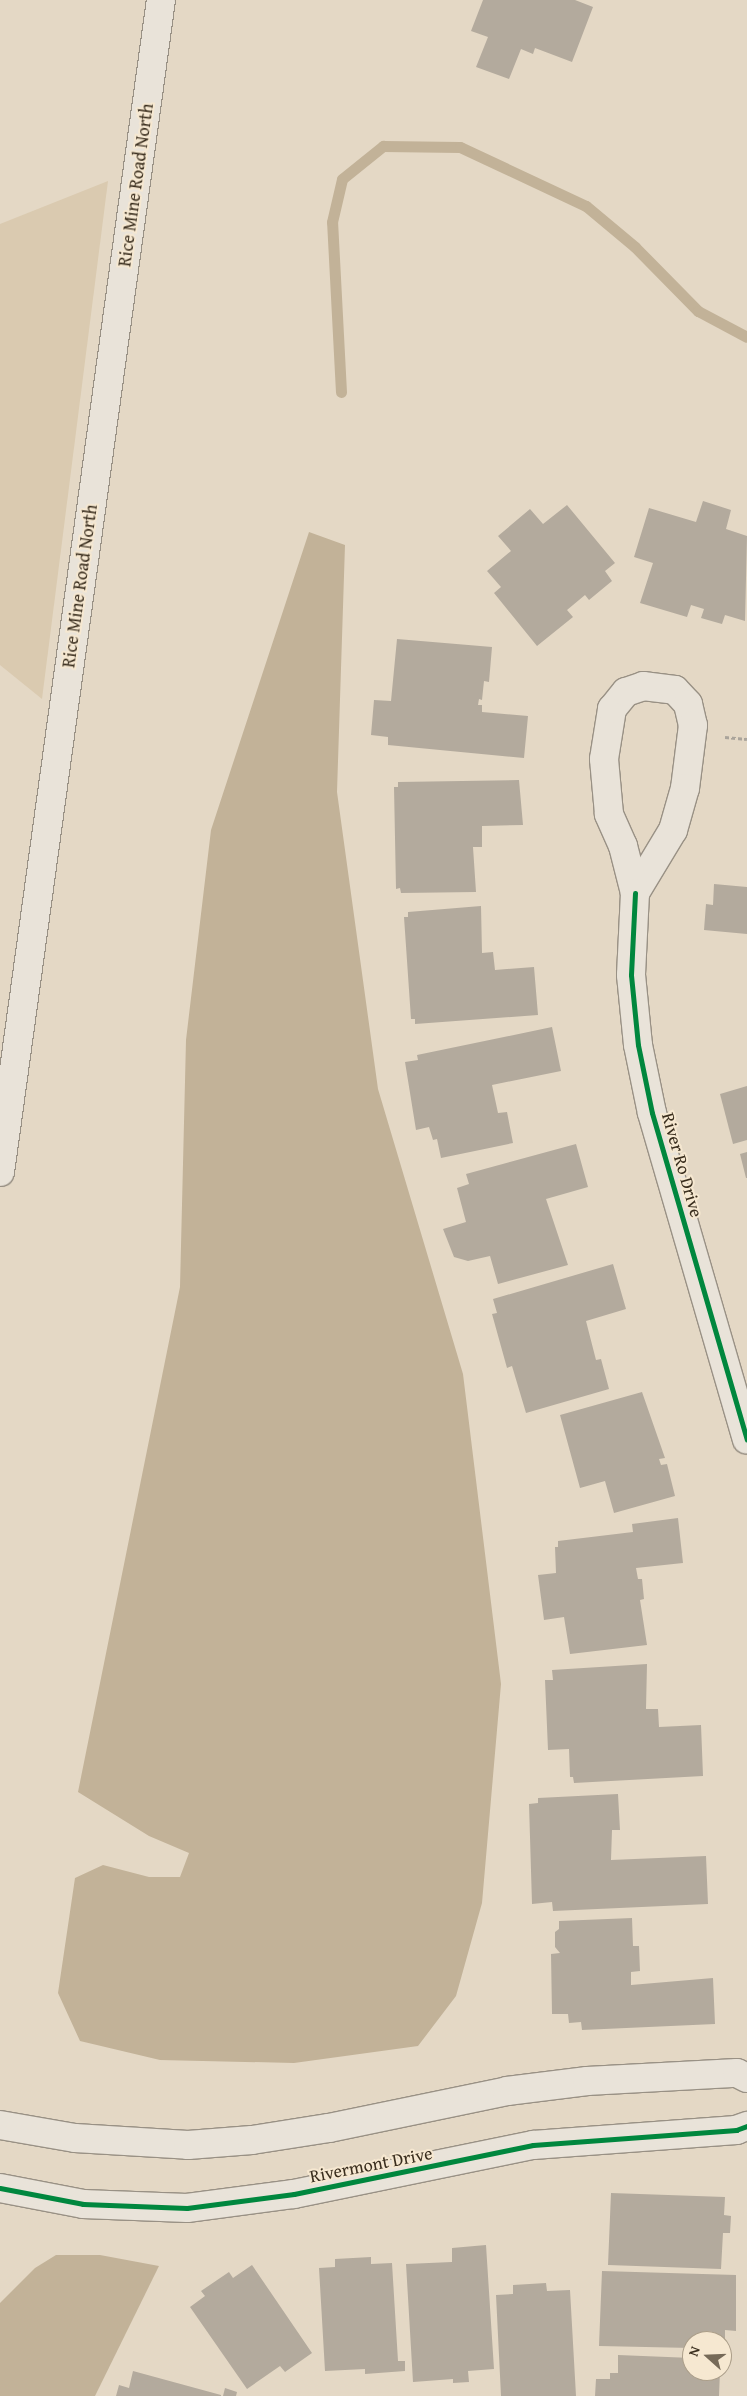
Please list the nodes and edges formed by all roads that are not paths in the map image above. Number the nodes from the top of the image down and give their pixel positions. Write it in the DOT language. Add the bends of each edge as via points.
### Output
graph roads {
  1 [pos="157,0"];
  2 [pos="635,893"];
  3 [pos="0,1172"];
  4 [pos="747,1439"];
  5 [pos="747,2078"];
  6 [pos="0,2126"];
  7 [pos="747,2126"];
  8 [pos="0,2188"];
  1 -- 3 [label="street, Rice Mine Road North"];
  2 -- 2 [label="street" via="673,830 685,788 693,725 688,704 675,690 659,687 642,686 626,692 612,709 604,759 609,814 623,846"];
  2 -- 4 [label="street, River Ro Drive" via="631,975 638,1045 652,1113"];
  5 -- 6 [label="street" via="737,2073 587,2081 507,2090 329,2128 252,2140 188,2145 75,2138"];
  7 -- 8 [label="street, Rivermont Drive" via="736,2130 533,2145 294,2194 187,2208 84,2204"];
}
